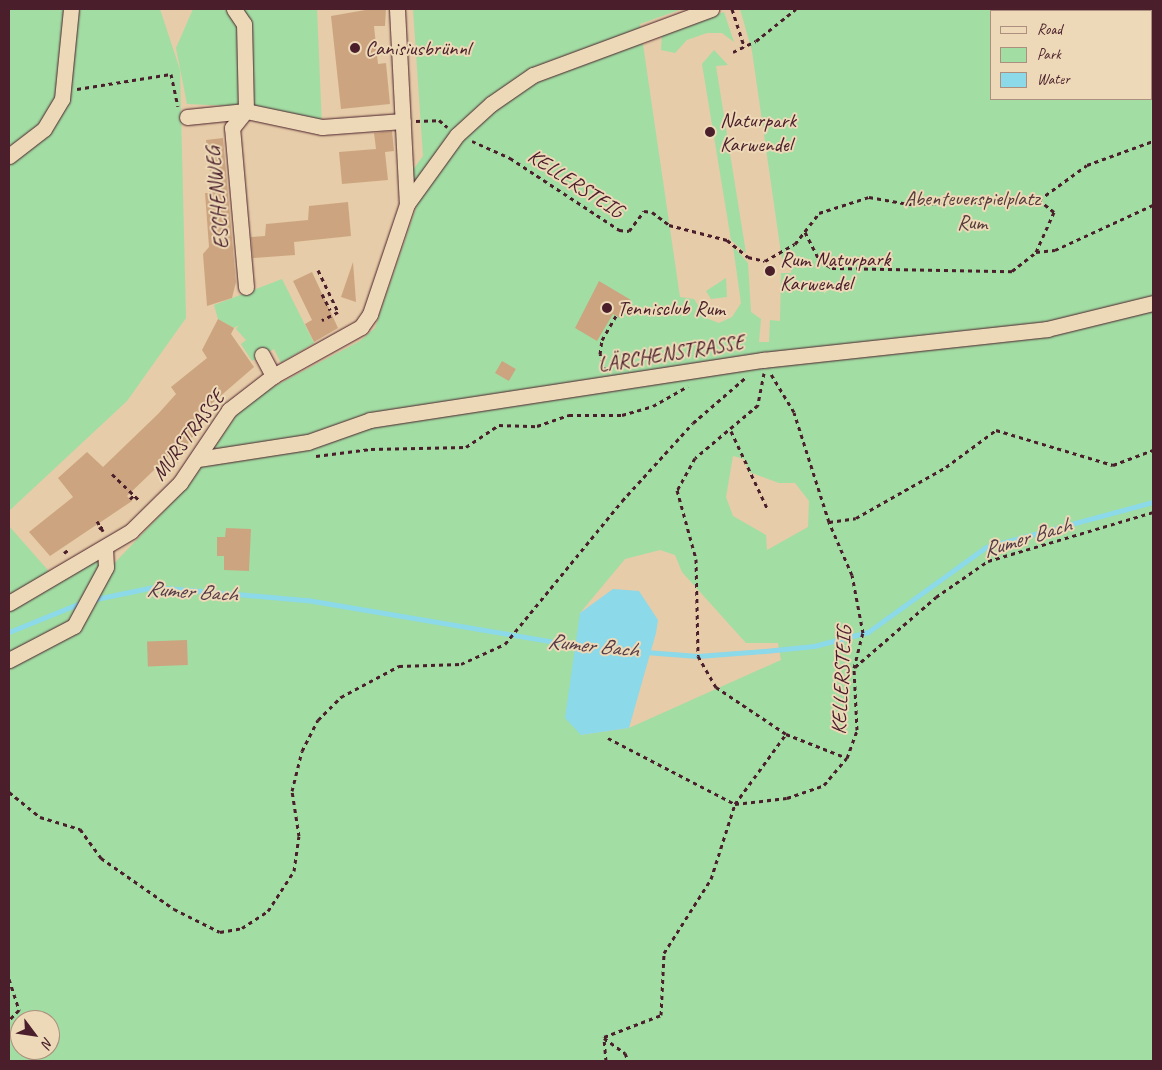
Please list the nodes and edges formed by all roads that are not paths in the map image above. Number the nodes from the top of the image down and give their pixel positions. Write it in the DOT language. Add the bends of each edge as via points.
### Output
graph roads {
  1 [pos="71,9"];
  2 [pos="234,9"];
  3 [pos="397,9"];
  4 [pos="711,9"];
  5 [pos="246,111"];
  6 [pos="187,117"];
  7 [pos="402,121"];
  8 [pos="9,156"];
  9 [pos="407,204"];
  10 [pos="246,287"];
  11 [pos="1153,303"];
  12 [pos="262,355"];
  13 [pos="273,376"];
  14 [pos="198,459"];
  15 [pos="105,549"];
  16 [pos="9,602"];
  17 [pos="9,660"];
  1 -- 8 [label="street" via="64,91 44,129"];
  2 -- 5 [label="street" via="244,24"];
  3 -- 7 [label="street, MURSTRASSE"];
  4 -- 9 [label="street, MURSTRASSE" via="533,75 491,104 457,135"];
  5 -- 6 [label="street"];
  5 -- 7 [label="street" via="322,127"];
  5 -- 10 [label="street, ESCHENWEG" via="232,128"];
  7 -- 9 [label="street, MURSTRASSE"];
  9 -- 13 [label="street, MURSTRASSE" via="370,314 361,327"];
  11 -- 14 [label="street, LÄRCHENSTRASSE" via="1013,334 764,360 370,420 308,442"];
  12 -- 13 [label="street"];
  13 -- 14 [label="street, MURSTRASSE" via="229,410"];
  14 -- 15 [label="street, MURSTRASSE" via="157,510"];
  15 -- 16 [label="street"];
  15 -- 17 [label="street" via="106,567 77,622 66,634"];
}
